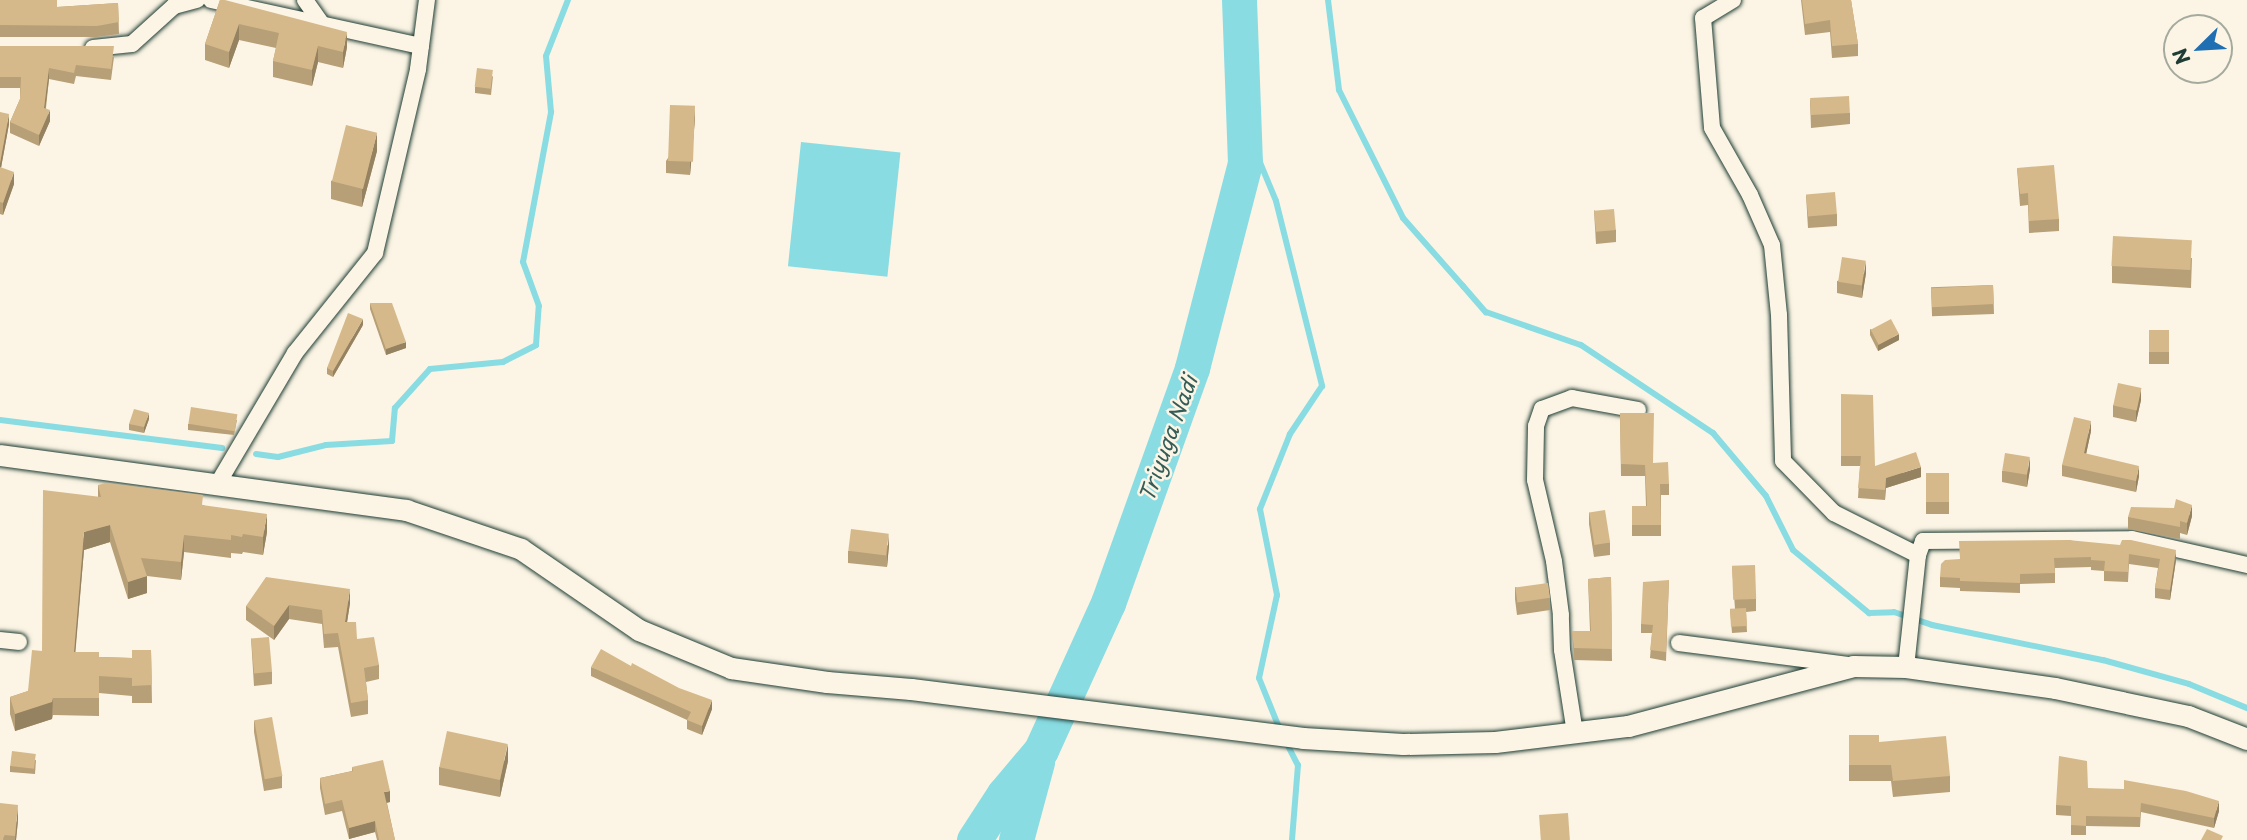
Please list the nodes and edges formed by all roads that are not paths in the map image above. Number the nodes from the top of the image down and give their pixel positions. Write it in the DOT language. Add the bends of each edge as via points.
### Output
graph roads {
  1 [pos="197,0"];
  2 [pos="211,0"];
  3 [pos="305,0"];
  4 [pos="427,0"];
  5 [pos="1734,0"];
  6 [pos="321,23"];
  7 [pos="421,46"];
  8 [pos="70,48"];
  9 [pos="1639,410"];
  10 [pos="0,456"];
  11 [pos="217,485"];
  12 [pos="1918,555"];
  13 [pos="2247,565"];
  14 [pos="0,640"];
  15 [pos="19,642"];
  16 [pos="1679,643"];
  17 [pos="1853,666"];
  18 [pos="1906,667"];
  19 [pos="1574,733"];
  20 [pos="2247,739"];
  1 -- 8 [label="street" via="174,6 132,44"];
  2 -- 6 [label="street"];
  3 -- 6 [label="street"];
  4 -- 7 [label="street"];
  5 -- 12 [label="street" via="1703,18 1712,128 1772,245 1783,461 1834,513"];
  6 -- 7 [label="street"];
  7 -- 11 [label="street" via="375,253 295,353"];
  9 -- 19 [label="street" via="1572,398 1542,409 1536,426 1535,480 1554,561"];
  10 -- 11 [label="main road"];
  11 -- 19 [label="main road" via="406,510 522,549 639,630 731,668 1303,738 1481,743"];
  12 -- 13 [label="street" via="1923,541 2132,539"];
  12 -- 18 [label="street"];
  14 -- 15 [label="street"];
  16 -- 17 [label="street"];
  17 -- 18 [label="main road"];
  17 -- 19 [label="main road" via="1628,726"];
  18 -- 20 [label="main road" via="2055,688 2188,716"];
}
